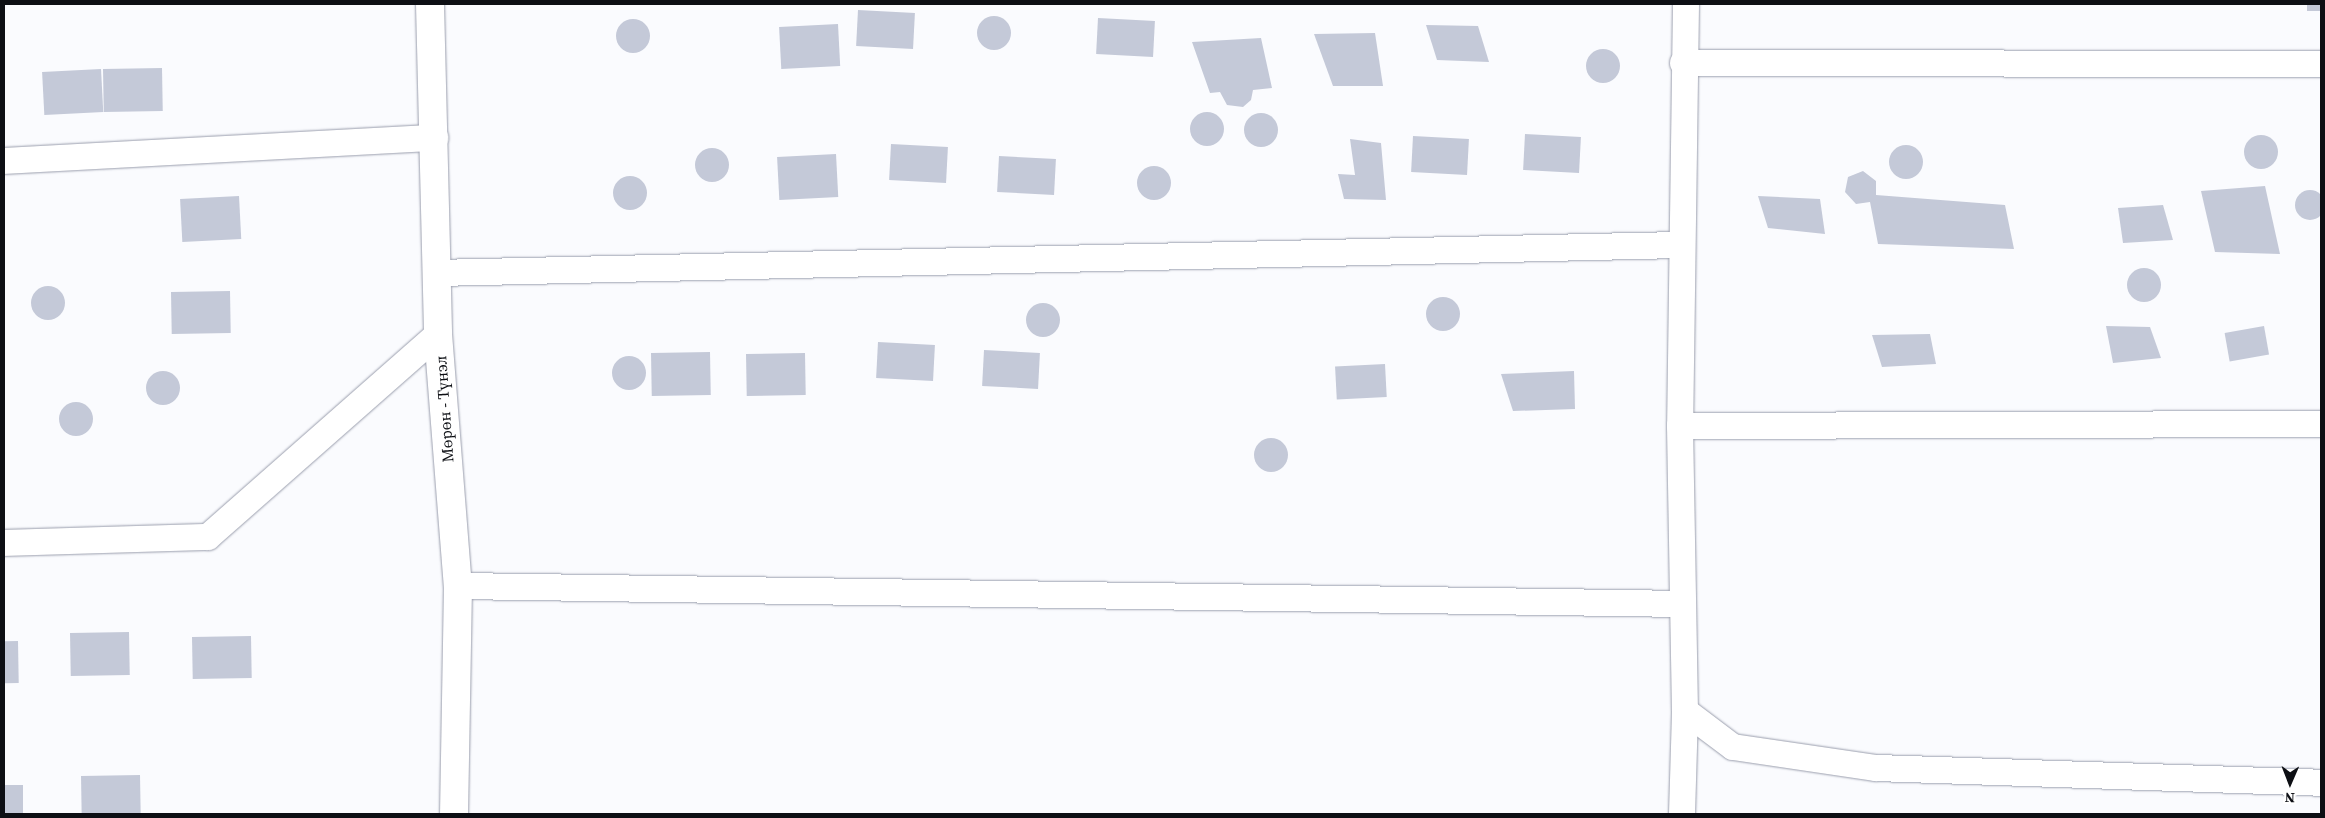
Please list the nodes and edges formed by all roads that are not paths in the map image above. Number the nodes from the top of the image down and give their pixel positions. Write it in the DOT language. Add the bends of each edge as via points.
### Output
graph roads {
  1 [pos="430,4"];
  2 [pos="1686,4"];
  3 [pos="1683,63"];
  4 [pos="2321,64"];
  5 [pos="435,138"];
  6 [pos="4,160"];
  7 [pos="1682,245"];
  8 [pos="436,273"];
  9 [pos="438,334"];
  10 [pos="2321,424"];
  11 [pos="1680,426"];
  12 [pos="4,543"];
  13 [pos="458,586"];
  14 [pos="1681,604"];
  15 [pos="1685,711"];
  16 [pos="2321,783"];
  17 [pos="454,814"];
  18 [pos="1682,814"];
  1 -- 5 [label="street, Мөрөн - Түнэл"];
  2 -- 3 [label="street"];
  3 -- 4 [label="street"];
  3 -- 7 [label="street"];
  5 -- 6 [label="street"];
  5 -- 8 [label="street, Мөрөн - Түнэл"];
  7 -- 8 [label="street"];
  7 -- 11 [label="street"];
  8 -- 9 [label="street, Мөрөн - Түнэл"];
  9 -- 12 [label="street" via="208,537"];
  9 -- 13 [label="street, Мөрөн - Түнэл"];
  10 -- 11 [label="street"];
  11 -- 14 [label="street"];
  13 -- 14 [label="street"];
  13 -- 17 [label="street, Мөрөн - Түнэл"];
  14 -- 15 [label="street"];
  15 -- 16 [label="street" via="1733,747 1876,768"];
  15 -- 18 [label="street"];
}
